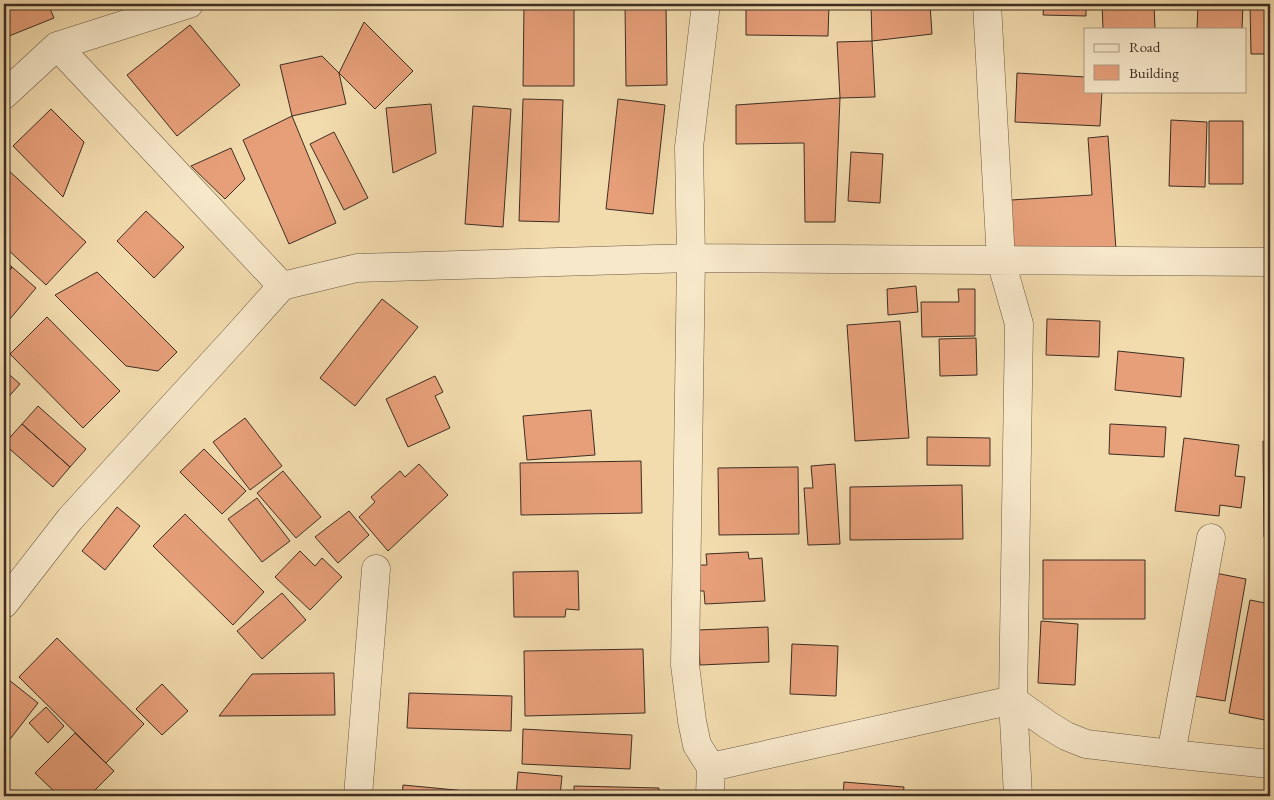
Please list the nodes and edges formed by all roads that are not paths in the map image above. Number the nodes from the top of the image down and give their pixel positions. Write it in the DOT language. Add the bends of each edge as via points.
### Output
graph roads {
  1 [pos="189,4"];
  2 [pos="706,4"];
  3 [pos="987,4"];
  4 [pos="57,46"];
  5 [pos="4,95"];
  6 [pos="691,258"];
  7 [pos="1001,261"];
  8 [pos="1270,262"];
  9 [pos="282,286"];
  10 [pos="1211,538"];
  11 [pos="376,569"];
  12 [pos="4,604"];
  13 [pos="1013,700"];
  14 [pos="1171,754"];
  15 [pos="1270,764"];
  16 [pos="712,767"];
  17 [pos="358,796"];
  18 [pos="710,796"];
  19 [pos="1018,796"];
  1 -- 4 [label="street"];
  2 -- 6 [label="street" via="690,147"];
  3 -- 7 [label="street"];
  4 -- 5 [label="street"];
  4 -- 9 [label="street"];
  6 -- 7 [label="street"];
  6 -- 9 [label="street" via="357,268"];
  6 -- 16 [label="street" via="685,665 697,745"];
  7 -- 8 [label="street"];
  7 -- 13 [label="street" via="1019,324"];
  9 -- 12 [label="street" via="70,519"];
  10 -- 14 [label="street"];
  11 -- 17 [label="street"];
  13 -- 14 [label="street" via="1066,736 1086,744"];
  13 -- 16 [label="street"];
  13 -- 19 [label="street"];
  14 -- 15 [label="street"];
  16 -- 18 [label="street"];
}
